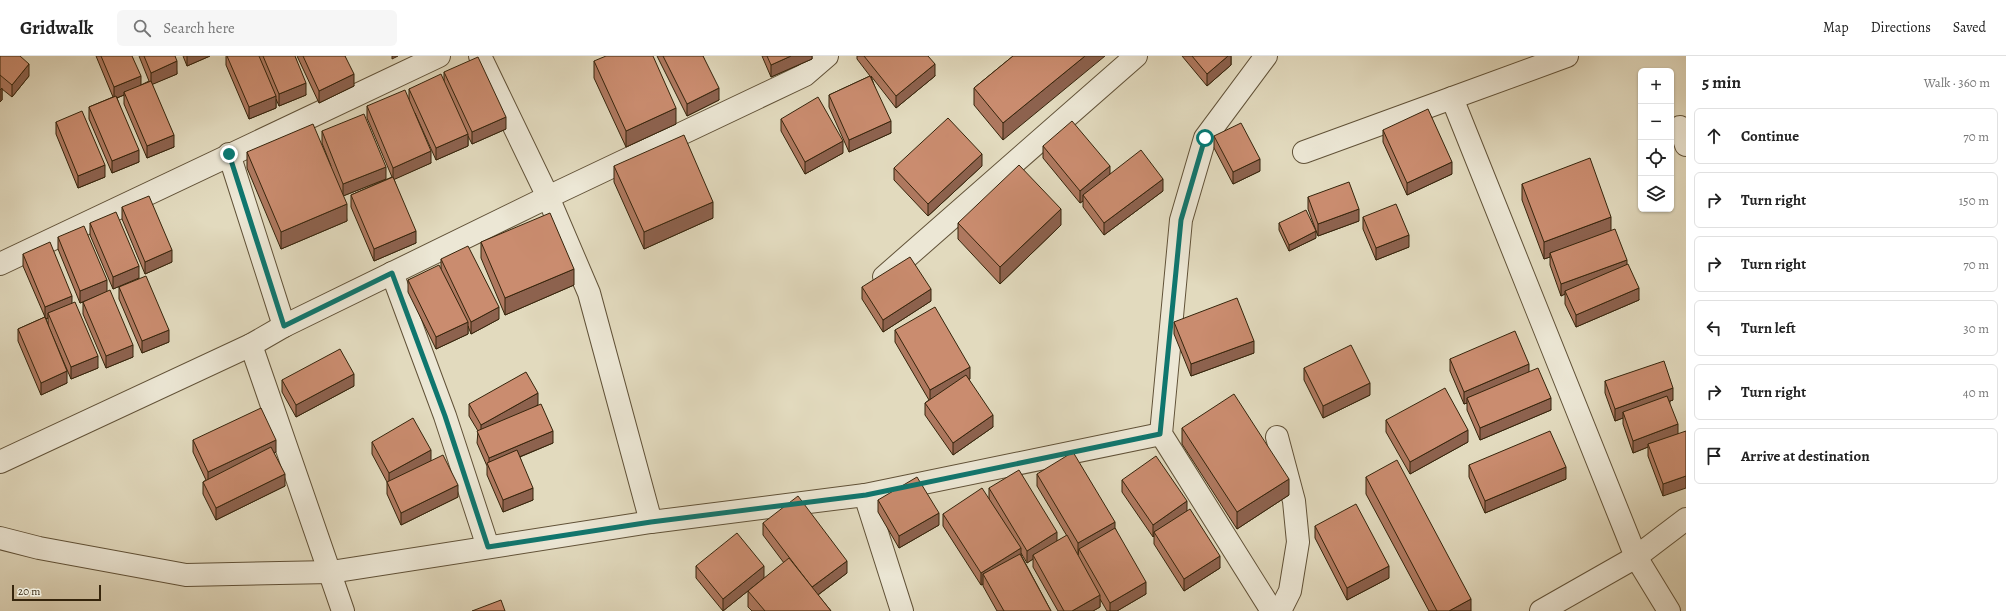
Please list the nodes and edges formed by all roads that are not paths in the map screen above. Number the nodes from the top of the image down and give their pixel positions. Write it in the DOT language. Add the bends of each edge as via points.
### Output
graph roads {
  1 [pos="439,56"];
  2 [pos="480,56"];
  3 [pos="826,56"];
  4 [pos="1266,56"];
  5 [pos="1567,56"];
  6 [pos="1134,57"];
  7 [pos="1452,98"];
  8 [pos="1304,152"];
  9 [pos="229,154"];
  10 [pos="548,197"];
  11 [pos="0,264"];
  12 [pos="392,273"];
  13 [pos="884,277"];
  14 [pos="284,326"];
  15 [pos="250,345"];
  16 [pos="1160,434"];
  17 [pos="1277,437"];
  18 [pos="0,462"];
  19 [pos="866,495"];
  20 [pos="1686,519"];
  21 [pos="651,522"];
  22 [pos="0,538"];
  23 [pos="488,547"];
  24 [pos="1636,557"];
  25 [pos="331,572"];
  26 [pos="343,611"];
  27 [pos="902,611"];
  28 [pos="1272,611"];
  29 [pos="1280,611"];
  30 [pos="1541,611"];
  31 [pos="1669,611"];
  1 -- 9 [label="street"];
  2 -- 10 [label="street"];
  3 -- 10 [label="street" via="805,75"];
  4 -- 16 [label="street" via="1205,138 1181,220"];
  5 -- 7 [label="street"];
  6 -- 13 [label="street"];
  7 -- 8 [label="street"];
  7 -- 24 [label="street"];
  9 -- 11 [label="street"];
  9 -- 14 [label="street"];
  10 -- 12 [label="street"];
  10 -- 21 [label="street" via="589,293"];
  12 -- 14 [label="street"];
  12 -- 23 [label="street" via="445,416"];
  14 -- 15 [label="street"];
  15 -- 18 [label="street"];
  15 -- 25 [label="street"];
  16 -- 19 [label="street"];
  16 -- 28 [label="street"];
  17 -- 29 [label="street" via="1294,501 1298,542 1290,591"];
  19 -- 21 [label="street"];
  19 -- 27 [label="street"];
  20 -- 24 [label="street"];
  21 -- 23 [label="street"];
  22 -- 25 [label="street" via="39,548 186,575"];
  23 -- 25 [label="street"];
  24 -- 30 [label="street"];
  24 -- 31 [label="street"];
  25 -- 26 [label="street"];
}
